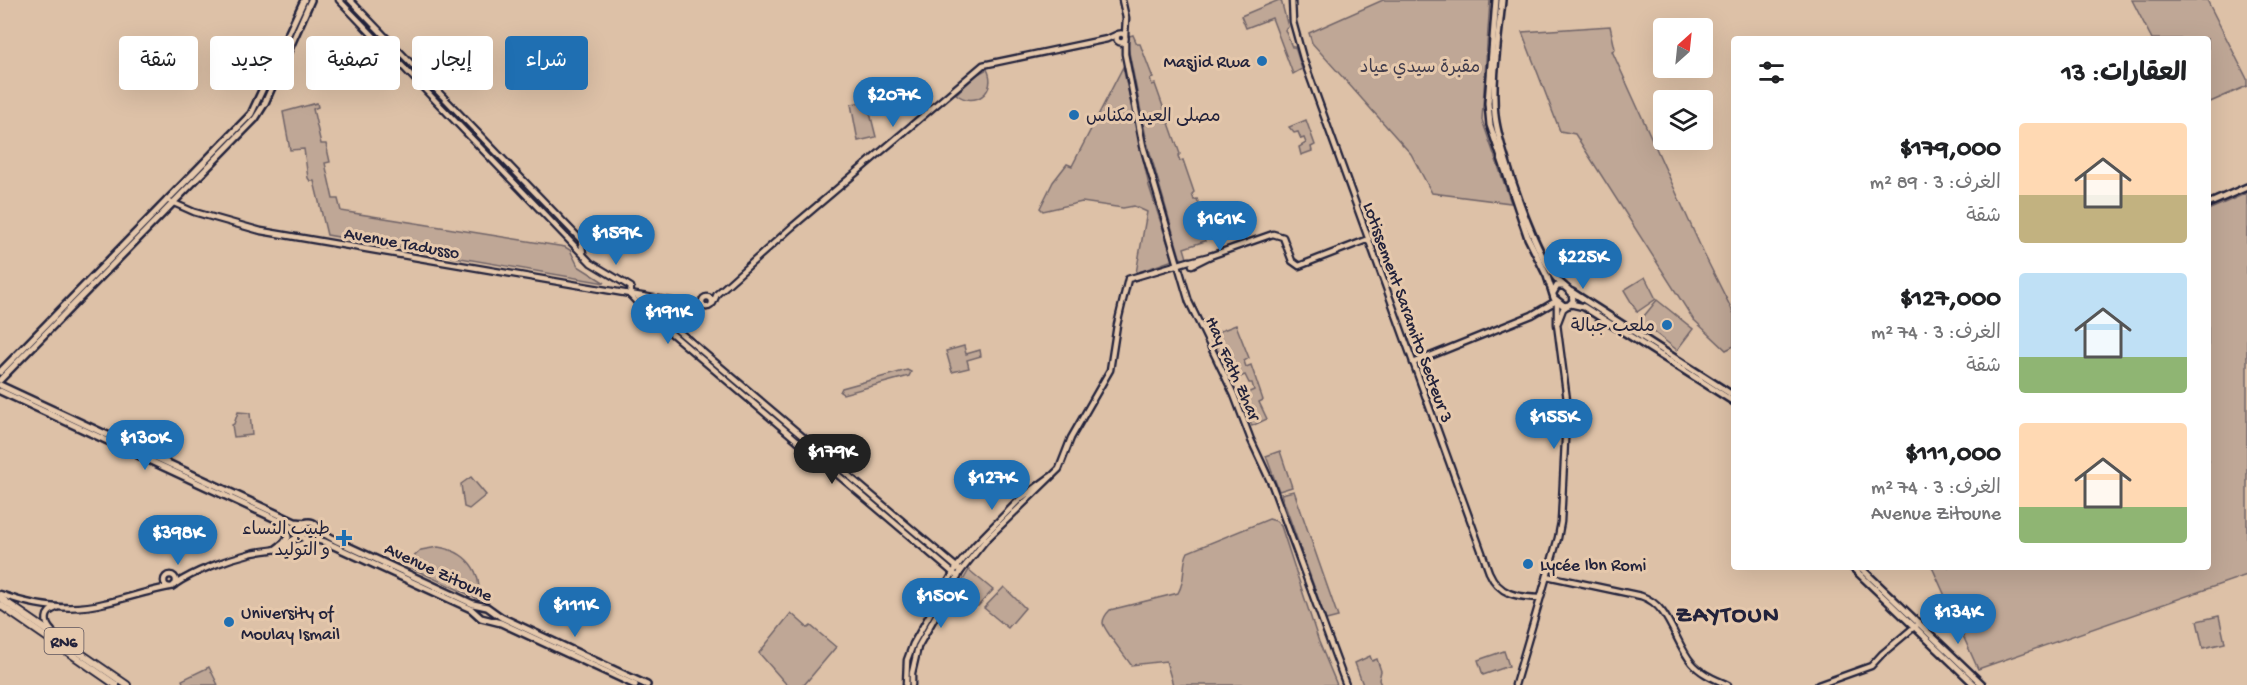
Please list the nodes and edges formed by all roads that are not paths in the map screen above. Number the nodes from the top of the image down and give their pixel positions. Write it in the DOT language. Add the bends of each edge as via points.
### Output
graph roads {
  1 [pos="304,0"];
  2 [pos="311,0"];
  3 [pos="339,0"];
  4 [pos="350,0"];
  5 [pos="1122,0"];
  6 [pos="1292,0"];
  7 [pos="1496,0"];
  8 [pos="1502,0"];
  9 [pos="1122,36"];
  10 [pos="1107,39"];
  11 [pos="1118,42"];
  12 [pos="1125,54"];
  13 [pos="1493,80"];
  14 [pos="1503,159"];
  15 [pos="2247,187"];
  16 [pos="170,202"];
  17 [pos="2211,203"];
  18 [pos="1369,239"];
  19 [pos="583,253"];
  20 [pos="1179,266"];
  21 [pos="1567,288"];
  22 [pos="717,294"];
  23 [pos="630,295"];
  24 [pos="637,296"];
  25 [pos="709,297"];
  26 [pos="1555,298"];
  27 [pos="703,300"];
  28 [pos="713,303"];
  29 [pos="1568,305"];
  30 [pos="694,306"];
  31 [pos="706,307"];
  32 [pos="1544,310"];
  33 [pos="1556,318"];
  34 [pos="1557,324"];
  35 [pos="1413,363"];
  36 [pos="0,372"];
  37 [pos="0,380"];
  38 [pos="0,385"];
  39 [pos="0,391"];
  40 [pos="1731,394"];
  41 [pos="1731,400"];
  42 [pos="282,522"];
  43 [pos="306,523"];
  44 [pos="317,527"];
  45 [pos="300,533"];
  46 [pos="313,540"];
  47 [pos="278,549"];
  48 [pos="1855,570"];
  49 [pos="1863,570"];
  50 [pos="957,572"];
  51 [pos="173,576"];
  52 [pos="189,576"];
  53 [pos="1547,576"];
  54 [pos="164,579"];
  55 [pos="171,586"];
  56 [pos="150,590"];
  57 [pos="0,596"];
  58 [pos="1540,598"];
  59 [pos="0,605"];
  60 [pos="59,607"];
  61 [pos="483,607"];
  62 [pos="490,609"];
  63 [pos="478,615"];
  64 [pos="485,619"];
  65 [pos="1917,625"];
  66 [pos="58,638"];
  67 [pos="116,685"];
  68 [pos="127,685"];
  69 [pos="635,685"];
  70 [pos="647,685"];
  71 [pos="906,685"];
  72 [pos="912,685"];
  73 [pos="1346,685"];
  74 [pos="1515,685"];
  75 [pos="1728,685"];
  76 [pos="1818,685"];
  77 [pos="1975,685"];
  78 [pos="1982,685"];
  1 -- 16 [label="main road" via="251,114"];
  2 -- 16 [label="main road" via="255,119"];
  3 -- 19 [label="street"];
  4 -- 19 [label="street" via="581,240"];
  5 -- 9 [label="street" via="1126,26"];
  6 -- 18 [label="street, Lotissement Saramito Secteur 3" via="1296,37"];
  7 -- 13 [label="main road"];
  8 -- 13 [label="main road"];
  9 -- 10 [label="street"];
  9 -- 11 [label="street" via="1122,42"];
  9 -- 12 [label="street"];
  10 -- 11 [label="street"];
  10 -- 22 [label="street" via="979,68"];
  11 -- 12 [label="street"];
  12 -- 20 [label="street, Hay Fath Zhar" via="1143,147"];
  13 -- 14 [label="main road"];
  14 -- 21 [label="main road" via="1537,246 1556,279"];
  14 -- 26 [label="main road" via="1528,238"];
  15 -- 17 [label="main road"];
  16 -- 23 [label="street, Avenue Tadusso" via="206,217 261,231"];
  16 -- 36 [label="main road"];
  16 -- 37 [label="main road"];
  18 -- 20 [label="street" via="1299,266 1292,261 1283,237 1273,234"];
  18 -- 35 [label="street, Lotissement Saramito Secteur 3"];
  19 -- 23 [label="street" via="597,268 631,286"];
  20 -- 50 [label="street" via="1128,279 1110,370 1055,473"];
  20 -- 73 [label="street, Hay Fath Zhar" via="1189,302 1272,485"];
  21 -- 26 [label="main road" via="1557,286"];
  21 -- 29 [label="main road" via="1573,298"];
  21 -- 40 [label="main road"];
  22 -- 25 [label="street"];
  22 -- 28 [label="street"];
  23 -- 24 [label="street, Avenue Tadusso"];
  23 -- 50 [label="street"];
  24 -- 30 [label="street, Avenue Tadusso"];
  24 -- 50 [label="street"];
  25 -- 27 [label="street"];
  25 -- 28 [label="street"];
  26 -- 29 [label="main road"];
  26 -- 32 [label="street"];
  26 -- 33 [label="street"];
  27 -- 30 [label="street"];
  27 -- 31 [label="street"];
  28 -- 31 [label="street"];
  29 -- 34 [label="street"];
  29 -- 41 [label="main road" via="1584,306"];
  30 -- 31 [label="street, Avenue Tadusso"];
  32 -- 33 [label="street" via="1552,311"];
  32 -- 35 [label="street"];
  33 -- 34 [label="street"];
  34 -- 53 [label="street" via="1567,414 1561,522"];
  35 -- 58 [label="street, Lotissement Saramito Secteur 3" via="1491,578 1510,595"];
  38 -- 43 [label="main road" via="295,522"];
  39 -- 42 [label="main road"];
  42 -- 45 [label="main road"];
  42 -- 47 [label="main road" via="288,537"];
  43 -- 44 [label="main road"];
  43 -- 45 [label="main road"];
  44 -- 46 [label="main road" via="318,536"];
  44 -- 61 [label="main road, Avenue Zitoune" via="336,540"];
  45 -- 46 [label="main road" via="306,540"];
  45 -- 47 [label="street"];
  46 -- 47 [label="street"];
  46 -- 63 [label="main road, Avenue Zitoune" via="325,542"];
  47 -- 52 [label="street" via="245,555"];
  48 -- 65 [label="main road"];
  49 -- 65 [label="main road"];
  50 -- 71 [label="street" via="913,644 907,660"];
  50 -- 72 [label="street" via="918,647"];
  51 -- 52 [label="street"];
  51 -- 54 [label="street"];
  51 -- 55 [label="street" via="176,579"];
  52 -- 55 [label="street"];
  53 -- 58 [label="street"];
  53 -- 75 [label="street" via="1654,602 1693,664"];
  54 -- 55 [label="street" via="164,584"];
  54 -- 56 [label="street"];
  55 -- 56 [label="street"];
  56 -- 60 [label="street" via="104,604"];
  57 -- 60 [label="street"];
  57 -- 66 [label="highway, RN6"];
  58 -- 74 [label="street"];
  59 -- 67 [label="highway, RN6"];
  60 -- 66 [label="street" via="51,610 46,620"];
  61 -- 62 [label="main road, Avenue Zitoune"];
  61 -- 63 [label="main road"];
  62 -- 64 [label="main road"];
  62 -- 70 [label="main road, Avenue Zitoune"];
  63 -- 64 [label="main road, Avenue Zitoune"];
  64 -- 69 [label="main road, Avenue Zitoune"];
  65 -- 76 [label="street" via="1871,666"];
  65 -- 77 [label="main road"];
  65 -- 78 [label="main road"];
  66 -- 68 [label="highway, RN6"];
}
